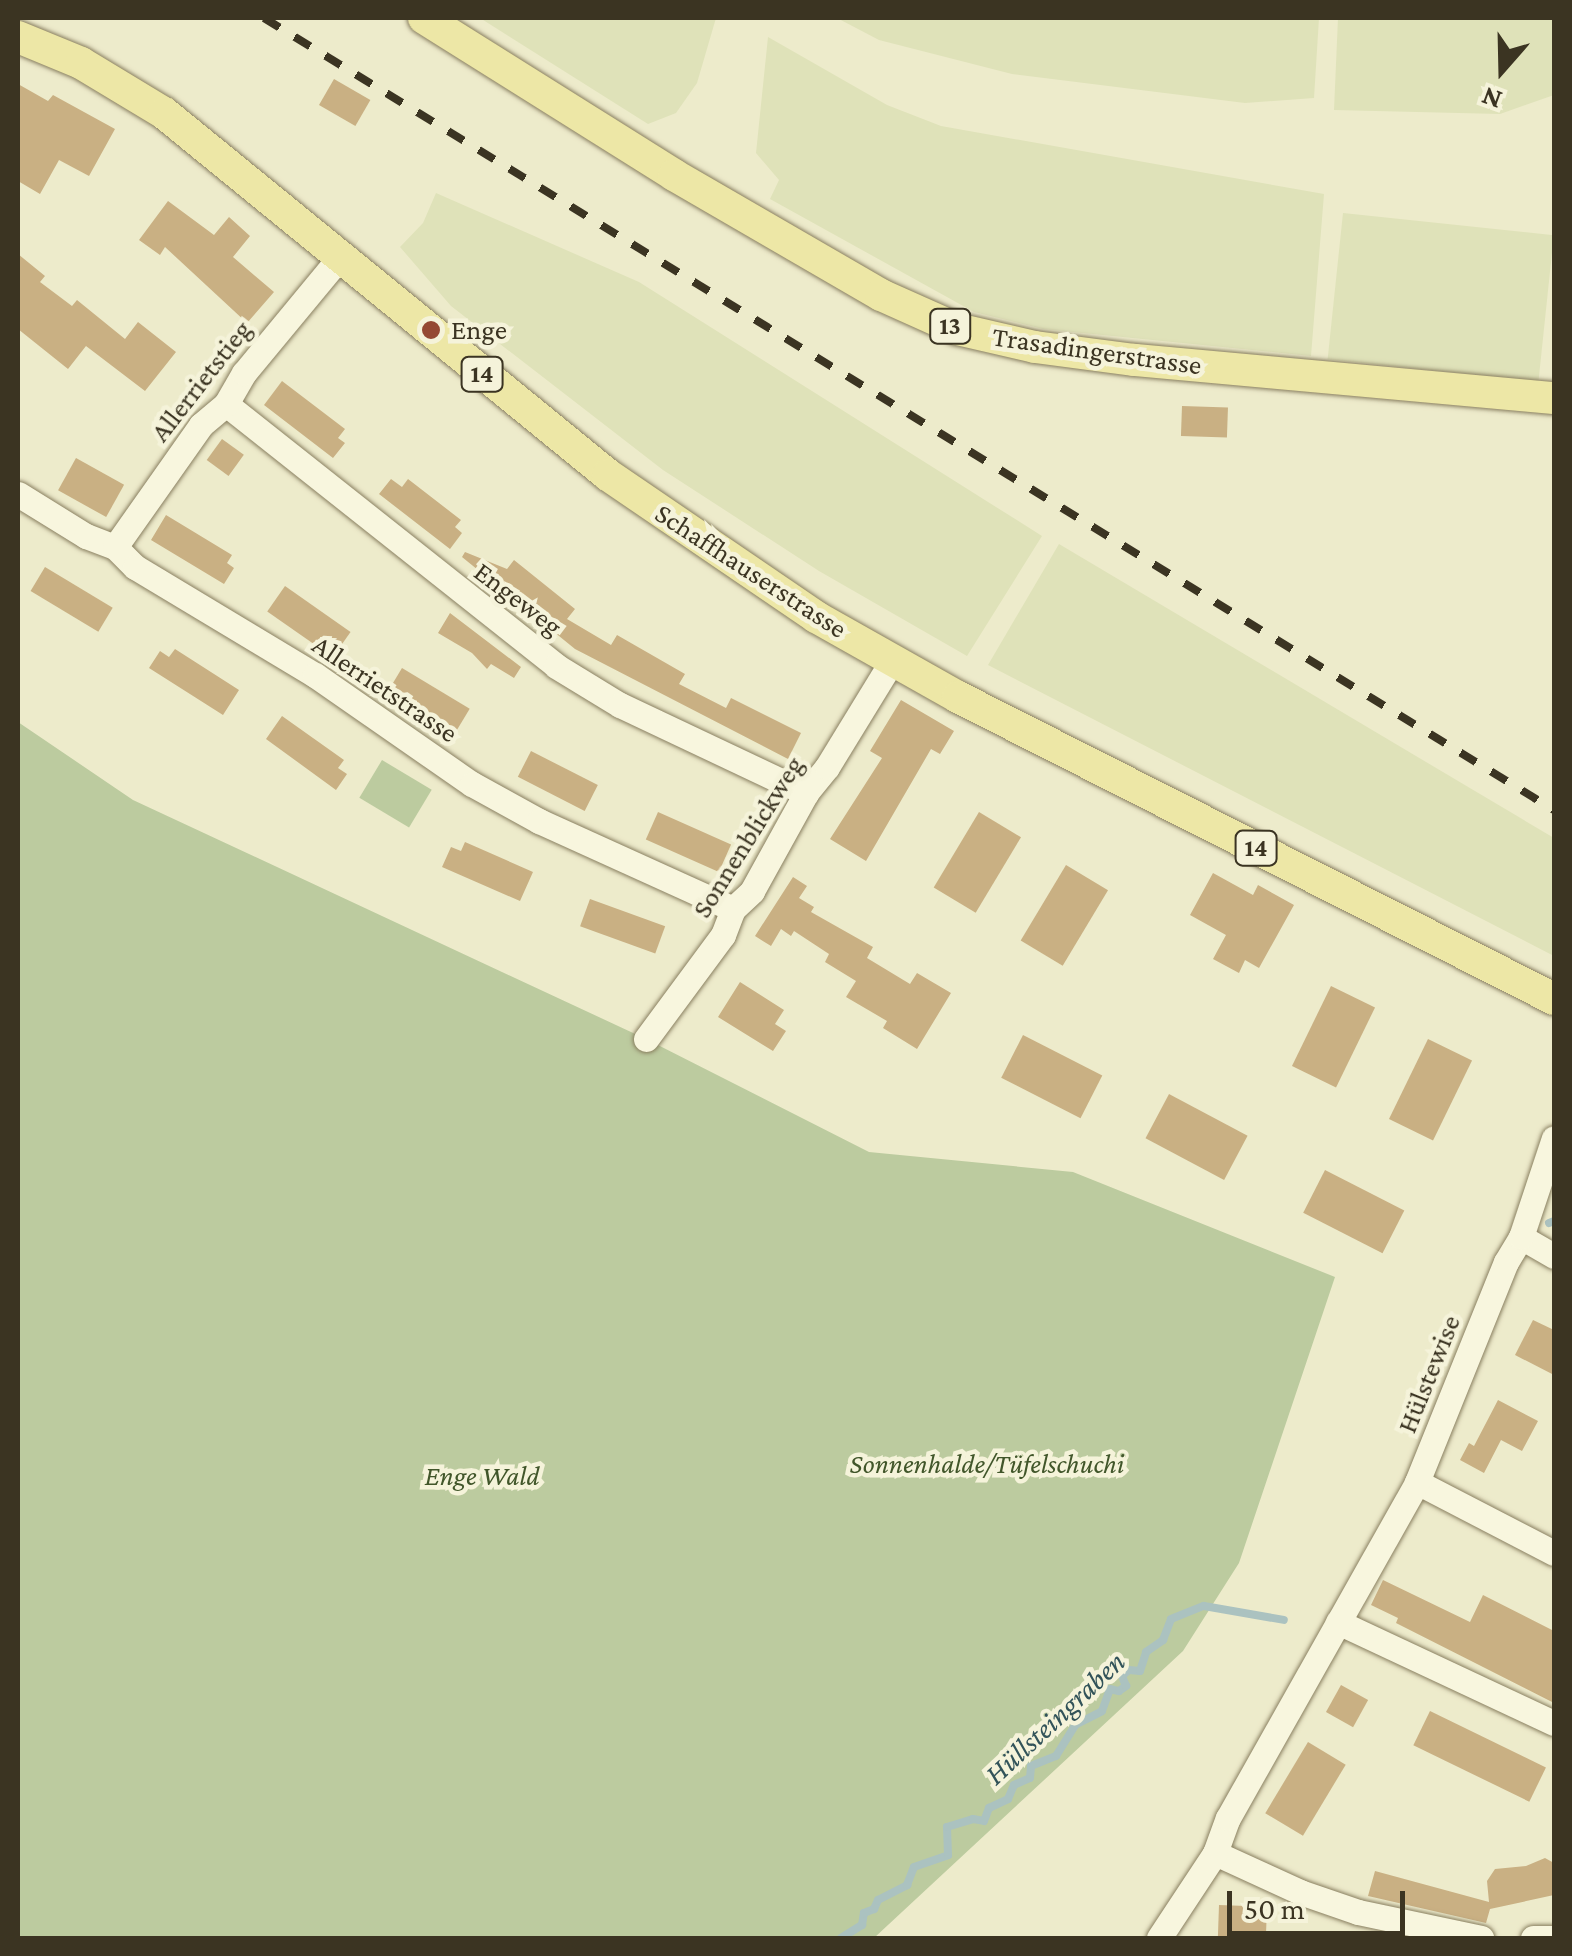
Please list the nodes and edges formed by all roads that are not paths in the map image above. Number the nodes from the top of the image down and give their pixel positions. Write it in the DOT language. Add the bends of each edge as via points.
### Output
graph roads {
  1 [pos="424,18"];
  2 [pos="18,37"];
  3 [pos="340,257"];
  4 [pos="1554,398"];
  5 [pos="226,404"];
  6 [pos="18,494"];
  7 [pos="115,547"];
  8 [pos="892,661"];
  9 [pos="806,793"];
  10 [pos="733,909"];
  11 [pos="1554,998"];
  12 [pos="646,1039"];
  13 [pos="1554,1138"];
  14 [pos="1521,1237"];
  15 [pos="1554,1256"];
  16 [pos="1417,1482"];
  17 [pos="1554,1553"];
  18 [pos="1338,1622"];
  19 [pos="1554,1723"];
  20 [pos="1215,1853"];
  21 [pos="1159,1938"];
  22 [pos="1482,1938"];
  23 [pos="1534,1938"];
  24 [pos="1554,1938"];
  1 -- 4 [label="main road, Trasadingerstrasse / 13" via="674,175 881,295 957,329 1034,348 1135,360"];
  2 -- 3 [label="main road, Schaffhauserstrasse / 14" via="117,82 164,113"];
  3 -- 5 [label="street, Allerrietstieg"];
  3 -- 8 [label="main road, Schaffhauserstrasse / 14" via="608,475 703,544"];
  5 -- 7 [label="street, Allerrietstieg" via="201,425"];
  5 -- 9 [label="street, Engeweg" via="556,666 620,705"];
  6 -- 7 [label="street, Allerrietstrasse"];
  7 -- 10 [label="street, Allerrietstrasse" via="136,567 315,676 472,784"];
  8 -- 9 [label="street, Sonnenblickweg"];
  8 -- 11 [label="main road, Schaffhauserstrasse / 14"];
  9 -- 10 [label="street, Sonnenblickweg" via="752,891"];
  10 -- 12 [label="street, Sonnenblickweg" via="723,935"];
  13 -- 14 [label="street, Hülstewise"];
  14 -- 15 [label="street"];
  14 -- 16 [label="street, Hülstewise"];
  16 -- 17 [label="street"];
  16 -- 18 [label="street, Hülstewise"];
  18 -- 19 [label="street"];
  18 -- 20 [label="street, Hülstewise"];
  20 -- 21 [label="street, Hülstewise"];
  20 -- 22 [label="street" via="1358,1912"];
  23 -- 24 [label="street"];
}
